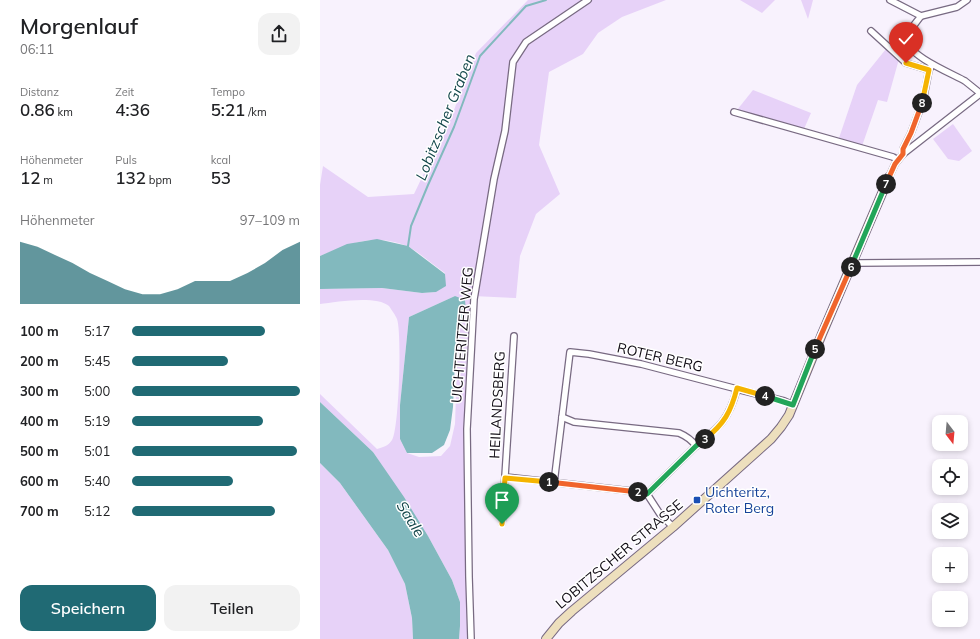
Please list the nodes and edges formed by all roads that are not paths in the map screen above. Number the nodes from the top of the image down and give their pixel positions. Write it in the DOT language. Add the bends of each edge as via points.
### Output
graph roads {
  1 [pos="588,0"];
  2 [pos="890,0"];
  3 [pos="967,0"];
  4 [pos="921,16"];
  5 [pos="871,30"];
  6 [pos="931,68"];
  7 [pos="980,94"];
  8 [pos="734,112"];
  9 [pos="903,154"];
  10 [pos="897,162"];
  11 [pos="889,177"];
  12 [pos="852,262"];
  13 [pos="980,262"];
  14 [pos="514,336"];
  15 [pos="737,388"];
  16 [pos="793,405"];
  17 [pos="562,417"];
  18 [pos="696,446"];
  19 [pos="505,478"];
  20 [pos="554,482"];
  21 [pos="647,494"];
  22 [pos="502,524"];
  23 [pos="674,527"];
  24 [pos="471,639"];
  25 [pos="546,639"];
  1 -- 24 [label="street, UICHTERITZER WEG" via="526,42 513,62 505,131 494,179 474,299 467,429"];
  2 -- 4 [label="street"];
  3 -- 4 [label="street" via="957,7"];
  4 -- 6 [label="street" via="910,30 907,40 912,50"];
  5 -- 6 [label="street" via="906,63"];
  6 -- 7 [label="street" via="966,82"];
  6 -- 9 [label="street"];
  7 -- 9 [label="street"];
  8 -- 10 [label="street" via="893,157"];
  9 -- 10 [label="street"];
  10 -- 11 [label="street"];
  11 -- 12 [label="street, LOBITZSCHER STRASSE"];
  12 -- 13 [label="street"];
  12 -- 16 [label="street, LOBITZSCHER STRASSE"];
  14 -- 19 [label="street, HEILANDSBERG"];
  15 -- 16 [label="street"];
  15 -- 17 [label="street, ROTER BERG" via="641,364 570,352"];
  15 -- 18 [label="street" via="724,422"];
  16 -- 23 [label="street, LOBITZSCHER STRASSE" via="771,439"];
  17 -- 18 [label="street" via="574,422 679,433 689,438"];
  17 -- 20 [label="street, ROTER BERG"];
  18 -- 21 [label="street"];
  19 -- 20 [label="street"];
  19 -- 22 [label="street, HEILANDSBERG"];
  20 -- 21 [label="street"];
  21 -- 23 [label="street" via="660,514"];
  23 -- 25 [label="street, LOBITZSCHER STRASSE" via="572,611"];
}
